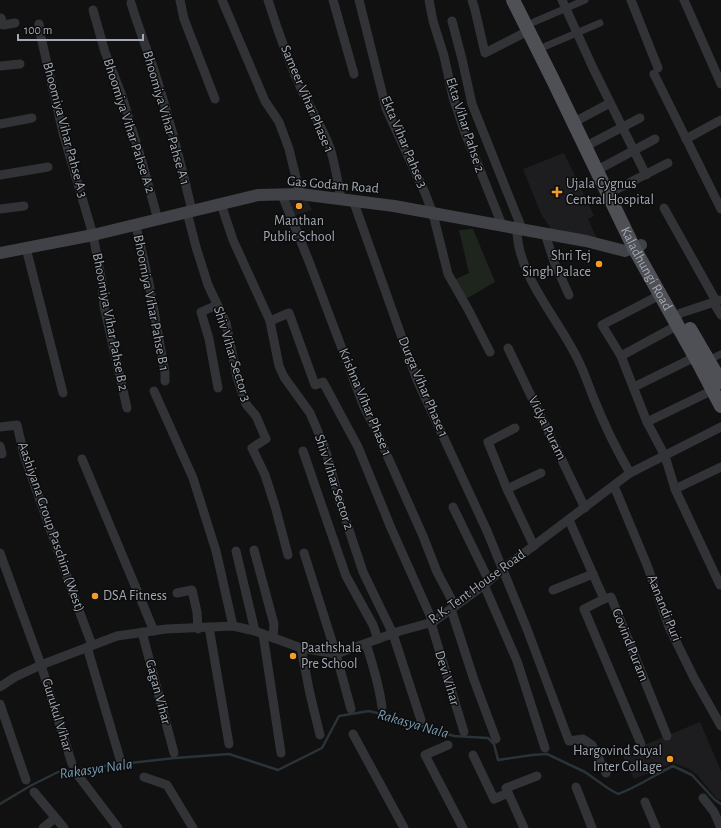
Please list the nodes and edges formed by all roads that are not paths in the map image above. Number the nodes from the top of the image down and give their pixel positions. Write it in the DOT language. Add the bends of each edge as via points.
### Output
graph roads {
  1 [pos="180,0"];
  2 [pos="222,0"];
  3 [pos="268,0"];
  4 [pos="333,0"];
  5 [pos="359,0"];
  6 [pos="429,0"];
  7 [pos="472,0"];
  8 [pos="513,0"];
  9 [pos="523,0"];
  10 [pos="585,0"];
  11 [pos="631,0"];
  12 [pos="684,0"];
  13 [pos="131,3"];
  14 [pos="564,4"];
  15 [pos="93,10"];
  16 [pos="0,19"];
  17 [pos="452,21"];
  18 [pos="15,23"];
  19 [pos="600,23"];
  20 [pos="39,24"];
  21 [pos="531,27"];
  22 [pos="577,32"];
  23 [pos="546,46"];
  24 [pos="20,64"];
  25 [pos="0,66"];
  26 [pos="354,74"];
  27 [pos="721,84"];
  28 [pos="215,99"];
  29 [pos="610,103"];
  30 [pos="574,112"];
  31 [pos="32,118"];
  32 [pos="640,118"];
  33 [pos="721,120"];
  34 [pos="0,124"];
  35 [pos="622,127"];
  36 [pos="686,138"];
  37 [pos="655,139"];
  38 [pos="592,143"];
  39 [pos="633,151"];
  40 [pos="668,163"];
  41 [pos="48,167"];
  42 [pos="603,167"];
  43 [pos="0,175"];
  44 [pos="646,175"];
  45 [pos="611,192"];
  46 [pos="300,194"];
  47 [pos="282,195"];
  48 [pos="347,200"];
  49 [pos="221,204"];
  50 [pos="24,206"];
  51 [pos="664,208"];
  52 [pos="0,209"];
  53 [pos="721,209"];
  54 [pos="190,212"];
  55 [pos="433,214"];
  56 [pos="158,220"];
  57 [pos="502,225"];
  58 [pos="136,226"];
  59 [pos="519,229"];
  60 [pos="545,234"];
  61 [pos="93,235"];
  62 [pos="638,246"];
  63 [pos="26,248"];
  64 [pos="0,254"];
  65 [pos="569,295"];
  66 [pos="660,295"];
  67 [pos="717,301"];
  68 [pos="217,305"];
  69 [pos="721,315"];
  70 [pos="678,319"];
  71 [pos="270,321"];
  72 [pos="508,348"];
  73 [pos="490,352"];
  74 [pos="621,356"];
  75 [pos="708,357"];
  76 [pos="164,381"];
  77 [pos="717,386"];
  78 [pos="218,388"];
  79 [pos="634,388"];
  80 [pos="154,391"];
  81 [pos="63,393"];
  82 [pos="721,406"];
  83 [pos="127,408"];
  84 [pos="647,422"];
  85 [pos="0,427"];
  86 [pos="721,427"];
  87 [pos="515,428"];
  88 [pos="303,451"];
  89 [pos="665,456"];
  90 [pos="82,458"];
  91 [pos="721,467"];
  92 [pos="541,473"];
  93 [pos="630,473"];
  94 [pos="614,486"];
  95 [pos="507,489"];
  96 [pos="675,489"];
  97 [pos="453,507"];
  98 [pos="585,508"];
  99 [pos="569,520"];
  100 [pos="534,546"];
  101 [pos="254,550"];
  102 [pos="236,551"];
  103 [pos="0,553"];
  104 [pos="304,553"];
  105 [pos="288,555"];
  106 [pos="503,569"];
  107 [pos="593,574"];
  108 [pos="486,583"];
  109 [pos="720,585"];
  110 [pos="553,590"];
  111 [pos="178,593"];
  112 [pos="604,599"];
  113 [pos="453,608"];
  114 [pos="432,623"];
  115 [pos="232,626"];
  116 [pos="209,627"];
  117 [pos="198,628"];
  118 [pos="154,631"];
  119 [pos="142,632"];
  120 [pos="259,633"];
  121 [pos="393,634"];
  122 [pos="273,638"];
  123 [pos="378,640"];
  124 [pos="366,644"];
  125 [pos="90,646"];
  126 [pos="301,648"];
  127 [pos="336,654"];
  128 [pos="41,666"];
  129 [pos="0,687"];
  130 [pos="0,704"];
  131 [pos="382,707"];
  132 [pos="351,709"];
  133 [pos="421,720"];
  134 [pos="721,726"];
  135 [pos="464,732"];
  136 [pos="353,734"];
  137 [pos="320,735"];
  138 [pos="667,736"];
  139 [pos="496,739"];
  140 [pos="229,744"];
  141 [pos="640,744"];
  142 [pos="448,745"];
  143 [pos="545,748"];
  144 [pos="174,753"];
  145 [pos="281,753"];
  146 [pos="473,755"];
  147 [pos="120,759"];
  148 [pos="72,764"];
  149 [pos="606,773"];
  150 [pos="77,774"];
  151 [pos="537,776"];
  152 [pos="144,777"];
  153 [pos="26,780"];
  154 [pos="576,787"];
  155 [pos="34,792"];
  156 [pos="508,793"];
  157 [pos="703,798"];
  158 [pos="645,802"];
  159 [pos="56,818"];
  160 [pos="43,828"];
  161 [pos="64,828"];
  162 [pos="118,828"];
  163 [pos="192,828"];
  164 [pos="404,828"];
  165 [pos="463,828"];
  166 [pos="524,828"];
  167 [pos="592,828"];
  168 [pos="656,828"];
  169 [pos="721,828"];
  1 -- 28 [label="street" via="184,18"];
  2 -- 46 [label="street" via="265,101 279,122 289,149"];
  3 -- 48 [label="street, Sameer Vihar Phase 1" via="304,94 330,148 338,179"];
  4 -- 26 [label="street"];
  5 -- 55 [label="street, Ekta Vihar Pahse 3" via="386,108"];
  6 -- 57 [label="street, Ekta Vihar Pahse 2" via="457,110"];
  7 -- 21 [label="street" via="485,53"];
  8 -- 21 [label="main road, Kaladhungi Road"];
  9 -- 21 [label="main road, Kaladhungi Road"];
  10 -- 14 [label="street"];
  11 -- 36 [label="street" via="656,71"];
  12 -- 27 [label="street"];
  13 -- 54 [label="street, Bhoomiya Vihar Pahse A 1" via="176,145"];
  14 -- 21 [label="street"];
  14 -- 22 [label="street"];
  15 -- 56 [label="street, Bhoomiya Vihar Pahse A 2" via="105,52 122,96"];
  16 -- 18 [label="street" via="3,25"];
  17 -- 59 [label="street" via="472,104"];
  19 -- 22 [label="street"];
  20 -- 61 [label="street, Bhoomiya Vihar Pahse A 3" via="63,133"];
  21 -- 23 [label="main road, Kaladhungi Road"];
  21 -- 30 [label="main road, Kaladhungi Road"];
  22 -- 23 [label="street"];
  22 -- 29 [label="street"];
  23 -- 30 [label="main road, Kaladhungi Road"];
  24 -- 25 [label="street"];
  29 -- 30 [label="street"];
  29 -- 35 [label="street"];
  30 -- 38 [label="main road, Kaladhungi Road"];
  30 -- 45 [label="main road, Kaladhungi Road"];
  31 -- 34 [label="street"];
  32 -- 35 [label="street"];
  33 -- 36 [label="street"];
  35 -- 38 [label="street"];
  35 -- 39 [label="street"];
  36 -- 53 [label="street"];
  37 -- 39 [label="street"];
  38 -- 42 [label="main road, Kaladhungi Road"];
  39 -- 42 [label="street"];
  39 -- 44 [label="street"];
  40 -- 44 [label="street"];
  41 -- 43 [label="street"];
  42 -- 45 [label="main road, Kaladhungi Road"];
  44 -- 45 [label="street"];
  45 -- 62 [label="main road, Kaladhungi Road"];
  46 -- 47 [label="main road, Gas Godam Road"];
  46 -- 48 [label="main road, Gas Godam Road"];
  47 -- 49 [label="main road, Gas Godam Road" via="258,195"];
  47 -- 113 [label="street, Krishna Vihar Phase 1" via="364,407"];
  48 -- 55 [label="main road, Gas Godam Road"];
  48 -- 106 [label="street, Durga Vihar Phase 1" via="417,380"];
  49 -- 54 [label="main road, Gas Godam Road"];
  49 -- 71 [label="street, Shiv Vihar Sector 2" via="233,240"];
  50 -- 52 [label="street"];
  51 -- 67 [label="street"];
  54 -- 56 [label="main road, Gas Godam Road"];
  54 -- 68 [label="street, Shiv Vihar Sector 3" via="196,247"];
  55 -- 57 [label="main road, Gas Godam Road"];
  55 -- 73 [label="street, Ekta Vihar Pahse 3" via="448,274"];
  56 -- 58 [label="main road, Gas Godam Road"];
  57 -- 59 [label="main road, Gas Godam Road"];
  58 -- 61 [label="main road, Gas Godam Road"];
  58 -- 76 [label="street, Bhoomiya Vihar Pahse B 1" via="149,283 165,373"];
  59 -- 60 [label="main road, Gas Godam Road"];
  59 -- 93 [label="street" via="517,239 534,288 563,331 616,449"];
  60 -- 62 [label="main road, Gas Godam Road" via="625,251"];
  60 -- 65 [label="street"];
  61 -- 63 [label="main road, Gas Godam Road"];
  61 -- 83 [label="street, Bhoomiya Vihar Pahse B 2" via="104,306"];
  62 -- 66 [label="main road, Kaladhungi Road"];
  62 -- 70 [label="main road, Kaladhungi Road"];
  63 -- 64 [label="main road, Gas Godam Road"];
  63 -- 81 [label="street"];
  66 -- 70 [label="main road, Kaladhungi Road"];
  66 -- 74 [label="street" via="602,325"];
  67 -- 69 [label="street"];
  67 -- 70 [label="street"];
  68 -- 78 [label="street" via="201,312"];
  68 -- 105 [label="street, Shiv Vihar Sector 3" via="226,323 246,404 256,416 266,439 252,448 265,475"];
  70 -- 74 [label="street"];
  70 -- 75 [label="main road, Kaladhungi Road"];
  71 -- 114 [label="street, Devi Vihar" via="289,313 315,385 323,382 358,447"];
  71 -- 121 [label="street, Shiv Vihar Sector 2" via="279,366 310,413 325,448 363,572"];
  72 -- 98 [label="street, Vidya Puram"];
  74 -- 79 [label="street"];
  75 -- 77 [label="main road, Kaladhungi Road"];
  75 -- 79 [label="street"];
  77 -- 82 [label="main road, Kaladhungi Road"];
  77 -- 84 [label="street"];
  79 -- 84 [label="street"];
  80 -- 115 [label="street" via="193,478 216,551"];
  84 -- 89 [label="street"];
  85 -- 125 [label="street, Aashiyana Group Paschim (West)" via="17,425 24,455"];
  86 -- 89 [label="street, R.K. Tent House Road"];
  87 -- 95 [label="street" via="488,442"];
  88 -- 123 [label="street" via="346,576 373,625"];
  89 -- 93 [label="street, R.K. Tent House Road"];
  89 -- 96 [label="street"];
  90 -- 118 [label="street"];
  91 -- 96 [label="street"];
  92 -- 95 [label="street"];
  93 -- 94 [label="street, R.K. Tent House Road"];
  94 -- 98 [label="street, R.K. Tent House Road"];
  94 -- 134 [label="street, Aanandi Puri" via="669,627"];
  95 -- 100 [label="street"];
  96 -- 109 [label="street"];
  97 -- 108 [label="street"];
  98 -- 99 [label="street, R.K. Tent House Road"];
  99 -- 100 [label="street, R.K. Tent House Road"];
  99 -- 107 [label="street, Govind Puram"];
  100 -- 106 [label="street, R.K. Tent House Road"];
  101 -- 122 [label="street" via="274,624"];
  102 -- 120 [label="street"];
  103 -- 128 [label="street, Gurukul Vihar"];
  104 -- 127 [label="street"];
  106 -- 108 [label="street, R.K. Tent House Road"];
  106 -- 149 [label="street, Durga Vihar Phase 1" via="569,742 583,739 592,744"];
  107 -- 110 [label="street"];
  107 -- 112 [label="street, Govind Puram"];
  108 -- 113 [label="street, R.K. Tent House Road"];
  108 -- 143 [label="street" via="517,661"];
  111 -- 117 [label="street" via="192,590"];
  112 -- 138 [label="street, Govind Puram" via="610,596"];
  112 -- 141 [label="street" via="584,609"];
  113 -- 114 [label="street, R.K. Tent House Road"];
  113 -- 139 [label="street, Krishna Vihar Phase 1" via="474,680"];
  114 -- 121 [label="street, R.K. Tent House Road"];
  114 -- 135 [label="street, Devi Vihar"];
  115 -- 116 [label="street, R.K. Tent House Road"];
  115 -- 120 [label="street, R.K. Tent House Road"];
  116 -- 117 [label="street, R.K. Tent House Road"];
  116 -- 140 [label="street"];
  117 -- 118 [label="street, R.K. Tent House Road"];
  118 -- 119 [label="street, R.K. Tent House Road"];
  119 -- 125 [label="street, R.K. Tent House Road" via="117,636"];
  119 -- 144 [label="street, Gagan Vihar"];
  120 -- 122 [label="street, R.K. Tent House Road"];
  120 -- 145 [label="street"];
  121 -- 123 [label="street, R.K. Tent House Road"];
  121 -- 133 [label="street, Shiv Vihar Sector 2"];
  122 -- 126 [label="street, R.K. Tent House Road"];
  123 -- 124 [label="street, R.K. Tent House Road"];
  124 -- 127 [label="street, R.K. Tent House Road"];
  124 -- 131 [label="street"];
  125 -- 128 [label="street, R.K. Tent House Road"];
  125 -- 147 [label="street"];
  126 -- 127 [label="street, R.K. Tent House Road"];
  126 -- 137 [label="street"];
  127 -- 132 [label="street"];
  128 -- 129 [label="street, R.K. Tent House Road"];
  128 -- 148 [label="street, Gurukul Vihar"];
  130 -- 153 [label="street"];
  136 -- 164 [label="street"];
  142 -- 165 [label="street" via="425,755"];
  146 -- 156 [label="street" via="494,799"];
  150 -- 162 [label="street"];
  151 -- 156 [label="street" via="506,788"];
  152 -- 163 [label="street" via="167,785"];
  154 -- 167 [label="street"];
  155 -- 159 [label="street"];
  156 -- 166 [label="street"];
  157 -- 169 [label="street" via="714,812"];
  158 -- 168 [label="street"];
  159 -- 160 [label="street"];
  159 -- 161 [label="street"];
}
